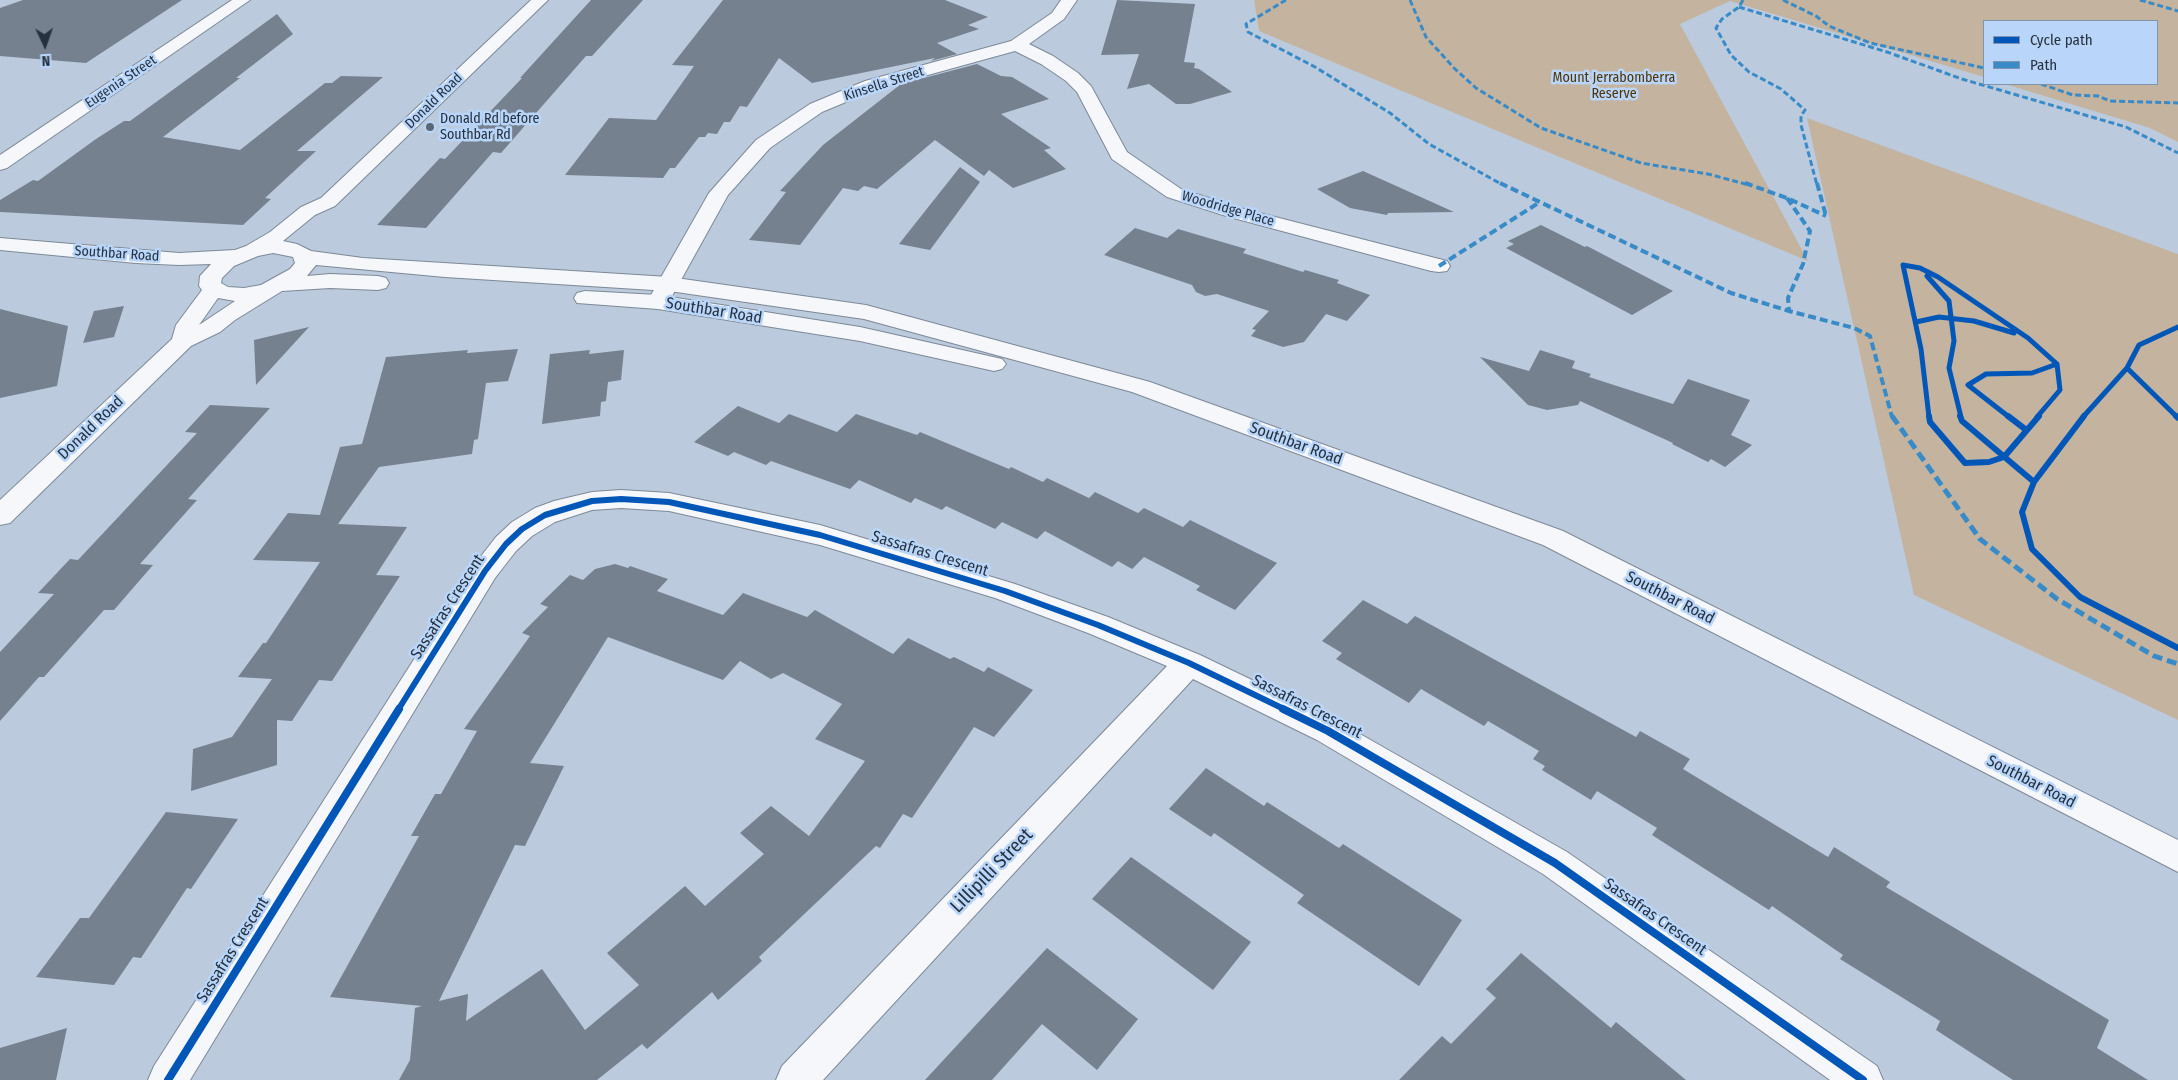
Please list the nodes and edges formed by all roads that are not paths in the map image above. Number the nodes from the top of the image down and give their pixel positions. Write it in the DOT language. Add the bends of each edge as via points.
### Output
graph roads {
  1 [pos="242,0"];
  2 [pos="540,0"];
  3 [pos="1069,0"];
  4 [pos="1017,45"];
  5 [pos="0,164"];
  6 [pos="328,202"];
  7 [pos="0,244"];
  8 [pos="244,253"];
  9 [pos="301,253"];
  10 [pos="0,263"];
  11 [pos="1439,266"];
  12 [pos="212,287"];
  13 [pos="275,287"];
  14 [pos="663,293"];
  15 [pos="183,341"];
  16 [pos="0,516"];
  17 [pos="1189,663"];
  18 [pos="2178,858"];
  19 [pos="168,1080"];
  20 [pos="796,1080"];
  21 [pos="1863,1080"];
  1 -- 5 [label="street, Eugenia Street"];
  2 -- 6 [label="street, Donald Road"];
  3 -- 4 [label="street, Kinsella Street" via="1058,16"];
  4 -- 11 [label="street, Woodridge Place" via="1072,77 1085,90 1118,155 1174,193 1233,212"];
  4 -- 14 [label="street, Kinsella Street" via="871,85 816,108 763,144 718,194"];
  6 -- 8 [label="street, Donald Road" via="308,211 277,236"];
  6 -- 9 [label="street, Donald Road" via="327,213"];
  7 -- 8 [label="street, Southbar Road" via="178,259"];
  8 -- 9 [label="street, Southbar Road" via="273,247"];
  8 -- 12 [label="street, Donald Road" via="214,271 210,281"];
  9 -- 13 [label="street, Donald Road" via="306,263 302,270"];
  9 -- 14 [label="street, Southbar Road" via="363,264"];
  10 -- 12 [label="street, Southbar Road" via="159,274 191,278"];
  12 -- 13 [label="street, Southbar Road" via="236,295"];
  12 -- 15 [label="street, Donald Road" via="187,325"];
  13 -- 14 [label="street, Southbar Road" via="349,281 469,291"];
  13 -- 15 [label="street, Donald Road" via="212,327"];
  14 -- 18 [label="street, Southbar Road" via="980,362 1141,387 1553,538"];
  15 -- 16 [label="street, Donald Road"];
  17 -- 19 [label="street, Sassafras Crescent" via="1005,591 820,535 642,499 592,501 545,515 522,529 485,571"];
  17 -- 20 [label="street, Lillipilli Street"];
  17 -- 21 [label="street, Sassafras Crescent" via="1328,731 1555,863"];
}
